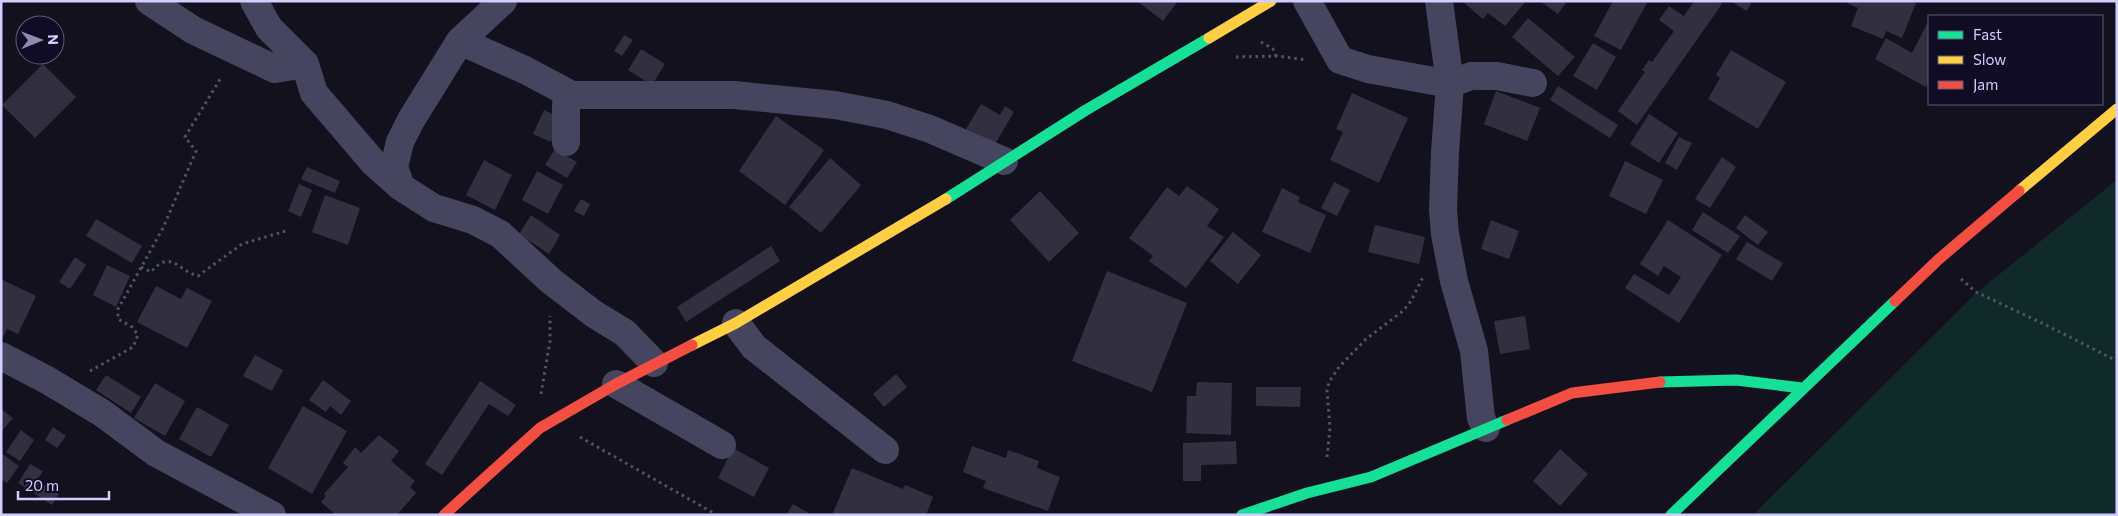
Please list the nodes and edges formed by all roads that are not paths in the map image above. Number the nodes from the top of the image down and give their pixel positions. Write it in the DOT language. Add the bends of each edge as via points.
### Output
graph roads {
  1 [pos="150,1"];
  2 [pos="254,1"];
  3 [pos="503,1"];
  4 [pos="1271,1"];
  5 [pos="1307,1"];
  6 [pos="1439,1"];
  7 [pos="460,41"];
  8 [pos="305,64"];
  9 [pos="1533,83"];
  10 [pos="1450,84"];
  11 [pos="572,95"];
  12 [pos="2117,109"];
  13 [pos="566,142"];
  14 [pos="1004,161"];
  15 [pos="401,187"];
  16 [pos="736,323"];
  17 [pos="1,356"];
  18 [pos="654,364"];
  19 [pos="616,384"];
  20 [pos="1802,388"];
  21 [pos="1486,428"];
  22 [pos="722,445"];
  23 [pos="886,450"];
  24 [pos="272,515"];
  25 [pos="444,515"];
  26 [pos="1242,515"];
  27 [pos="1671,515"];
  1 -- 8 [label="street" via="193,30 275,69"];
  2 -- 8 [label="street" via="269,28"];
  3 -- 7 [label="street"];
  4 -- 14 [label="street"];
  5 -- 10 [label="street" via="1340,60 1368,69"];
  6 -- 10 [label="street"];
  7 -- 11 [label="street"];
  7 -- 15 [label="street" via="400,142 394,166"];
  8 -- 15 [label="street" via="314,93 373,162"];
  9 -- 10 [label="street" via="1497,76 1471,76"];
  10 -- 21 [label="street" via="1444,180 1445,234 1454,281 1474,351 1481,418"];
  11 -- 13 [label="street" via="566,104"];
  11 -- 14 [label="street" via="734,95 835,105 887,114"];
  12 -- 20 [label="street" via="1939,259"];
  14 -- 16 [label="street" via="928,210"];
  15 -- 18 [label="street" via="434,208 473,220 500,234 551,281 625,333"];
  16 -- 18 [label="street"];
  16 -- 23 [label="street" via="754,347"];
  17 -- 24 [label="street" via="102,413 156,453"];
  18 -- 19 [label="street"];
  19 -- 22 [label="street"];
  19 -- 25 [label="street" via="540,428"];
  20 -- 21 [label="street" via="1736,380 1621,386 1572,393"];
  20 -- 27 [label="street"];
  21 -- 26 [label="street" via="1371,477 1307,493"];
}
